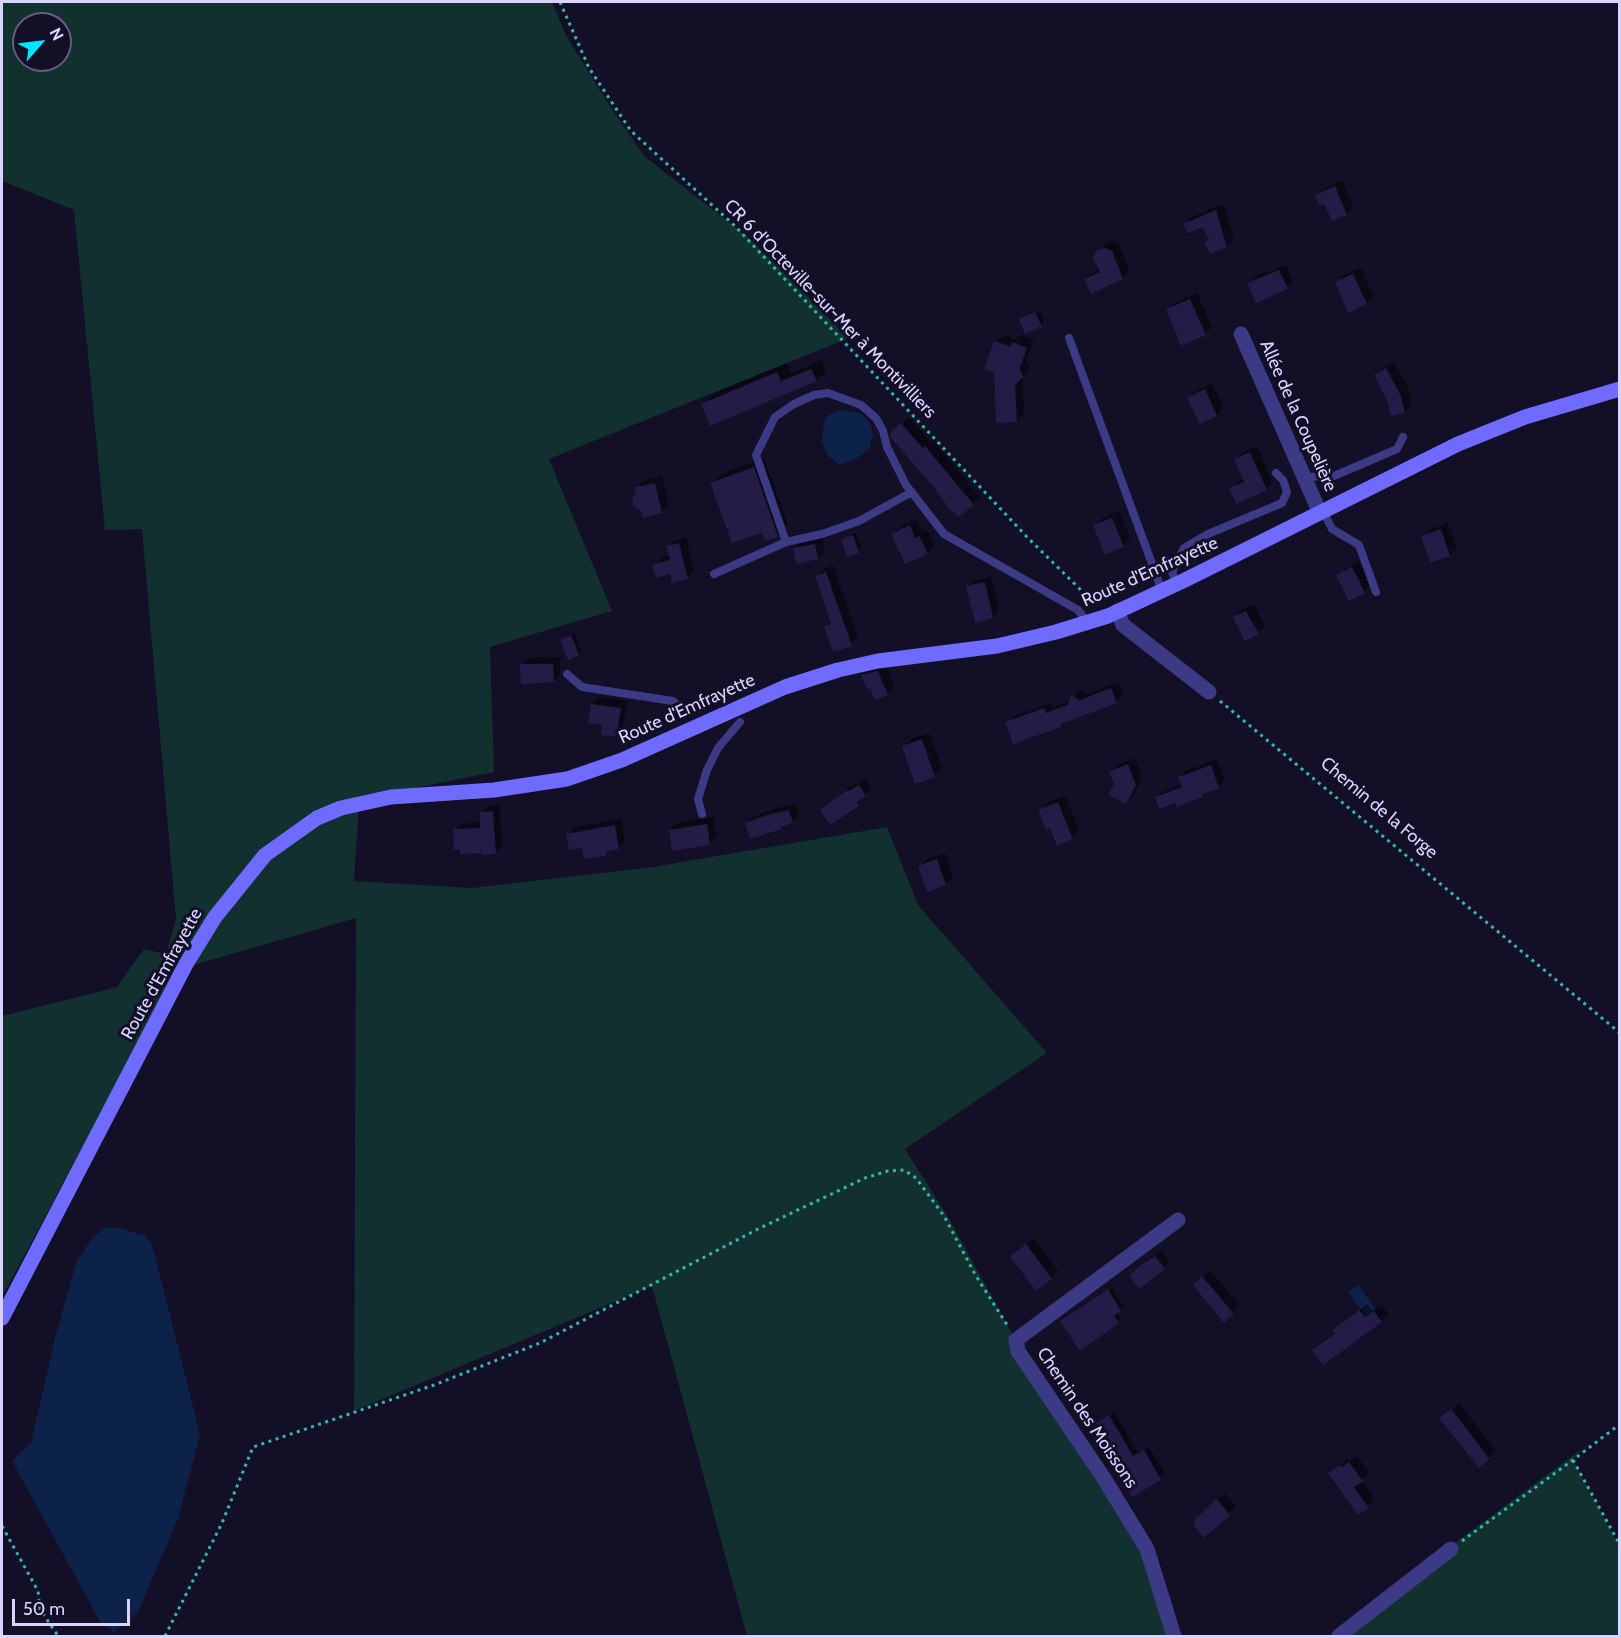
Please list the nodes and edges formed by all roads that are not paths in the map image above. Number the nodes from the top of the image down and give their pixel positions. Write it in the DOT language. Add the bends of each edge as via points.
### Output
graph roads {
  1 [pos="1241,334"];
  2 [pos="1069,338"];
  3 [pos="1620,389"];
  4 [pos="1403,437"];
  5 [pos="1276,473"];
  6 [pos="1304,477"];
  7 [pos="912,492"];
  8 [pos="1321,512"];
  9 [pos="786,542"];
  10 [pos="714,574"];
  11 [pos="1178,584"];
  12 [pos="1162,591"];
  13 [pos="1376,592"];
  14 [pos="1112,614"];
  15 [pos="1087,622"];
  16 [pos="567,674"];
  17 [pos="1209,692"];
  18 [pos="683,709"];
  19 [pos="740,722"];
  20 [pos="702,814"];
  21 [pos="1178,1220"];
  22 [pos="2,1318"];
  23 [pos="1451,1549"];
  24 [pos="1174,1636"];
  25 [pos="1339,1636"];
  1 -- 6 [label="street, Allée de la Coupelière"];
  2 -- 12 [label="lane"];
  3 -- 8 [label="street, Route d'Emfrayette" via="1525,417 1458,444"];
  4 -- 6 [label="lane" via="1397,449 1334,476"];
  5 -- 11 [label="lane" via="1287,492 1282,503 1184,548 1172,572"];
  6 -- 8 [label="street, Allée de la Coupelière"];
  7 -- 9 [label="lane" via="859,521"];
  7 -- 9 [label="lane" via="876,418 861,405 842,397 814,395 775,417 756,455"];
  7 -- 15 [label="lane" via="944,534 1078,610"];
  8 -- 11 [label="street, Route d'Emfrayette"];
  8 -- 13 [label="lane" via="1332,529 1359,545"];
  9 -- 10 [label="lane"];
  11 -- 12 [label="street, Route d'Emfrayette"];
  12 -- 14 [label="street, Route d'Emfrayette"];
  14 -- 15 [label="street, Route d'Emfrayette"];
  14 -- 17 [label="street"];
  15 -- 22 [label="street, Route d'Emfrayette" via="997,646 838,670 785,687 622,760 567,779 494,790 392,797 341,807 317,818 265,855 214,917"];
  16 -- 18 [label="lane" via="582,687 673,701"];
  19 -- 20 [label="lane" via="718,748 707,770 698,799"];
  21 -- 24 [label="street, Chemin des Moissons" via="1016,1340 1018,1350 1147,1549"];
  23 -- 25 [label="street"];
}
